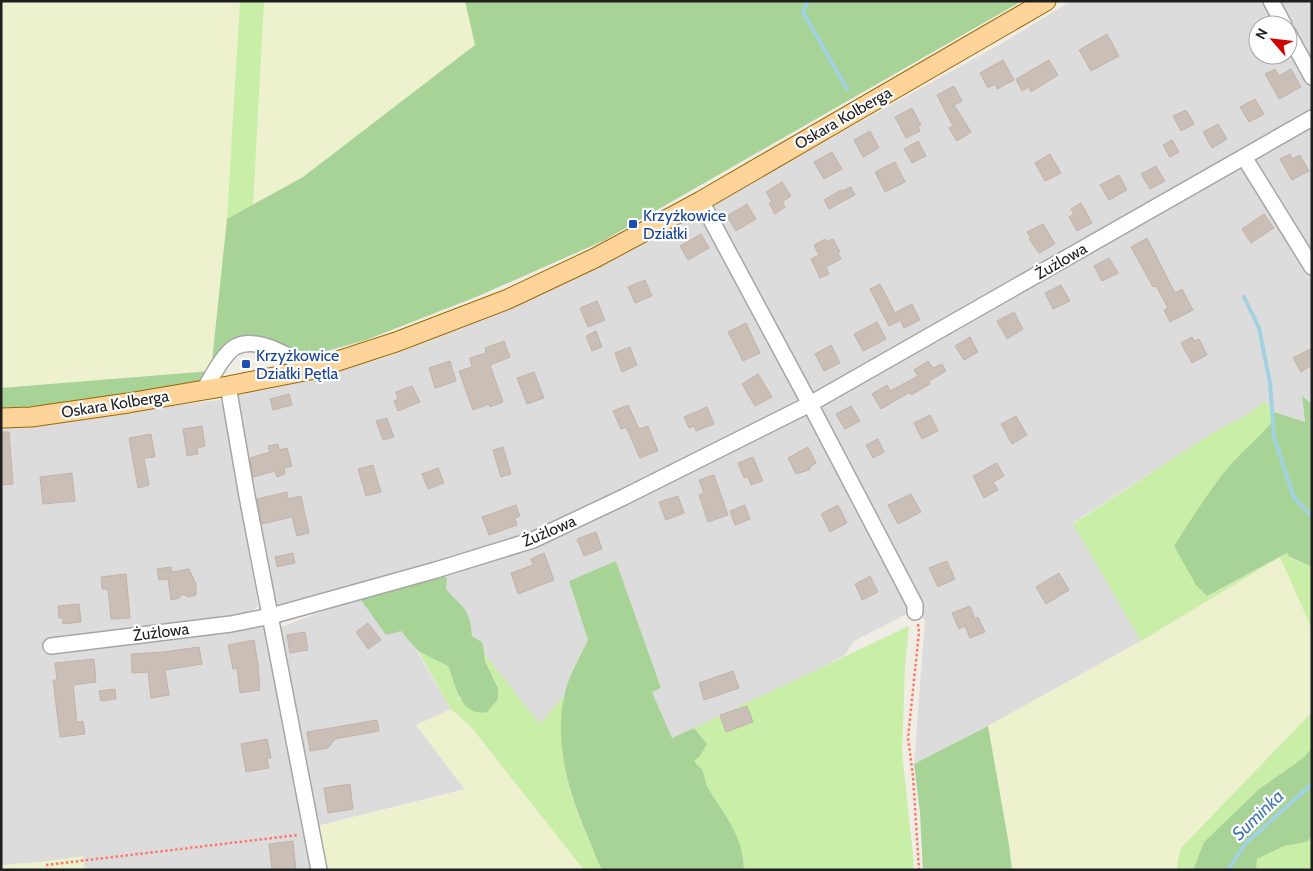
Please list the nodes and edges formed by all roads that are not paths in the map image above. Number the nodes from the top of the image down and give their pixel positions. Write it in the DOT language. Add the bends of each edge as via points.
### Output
graph roads {
  1 [pos="1046,1"];
  2 [pos="1271,1"];
  3 [pos="1279,15"];
  4 [pos="1298,51"];
  5 [pos="1312,77"];
  6 [pos="1312,118"];
  7 [pos="1244,157"];
  8 [pos="701,201"];
  9 [pos="1312,267"];
  10 [pos="310,370"];
  11 [pos="228,386"];
  12 [pos="203,391"];
  13 [pos="810,404"];
  14 [pos="1,418"];
  15 [pos="915,612"];
  16 [pos="271,616"];
  17 [pos="51,646"];
  18 [pos="319,870"];
  1 -- 8 [label="main road, Oskara Kolberga"];
  2 -- 3 [label="street"];
  4 -- 5 [label="street"];
  6 -- 7 [label="street, Żużlowa"];
  7 -- 9 [label="street"];
  7 -- 13 [label="street, Żużlowa"];
  8 -- 10 [label="main road, Oskara Kolberga" via="595,258 508,299 396,342"];
  8 -- 13 [label="street"];
  10 -- 11 [label="main road, Oskara Kolberga"];
  10 -- 12 [label="street" via="274,350 253,343 235,347"];
  11 -- 12 [label="main road, Oskara Kolberga"];
  11 -- 16 [label="street"];
  12 -- 14 [label="main road, Oskara Kolberga" via="31,417"];
  13 -- 15 [label="street" via="915,605"];
  13 -- 16 [label="street, Żużlowa" via="533,540"];
  16 -- 17 [label="street, Żużlowa" via="231,624"];
  16 -- 18 [label="street"];
}
